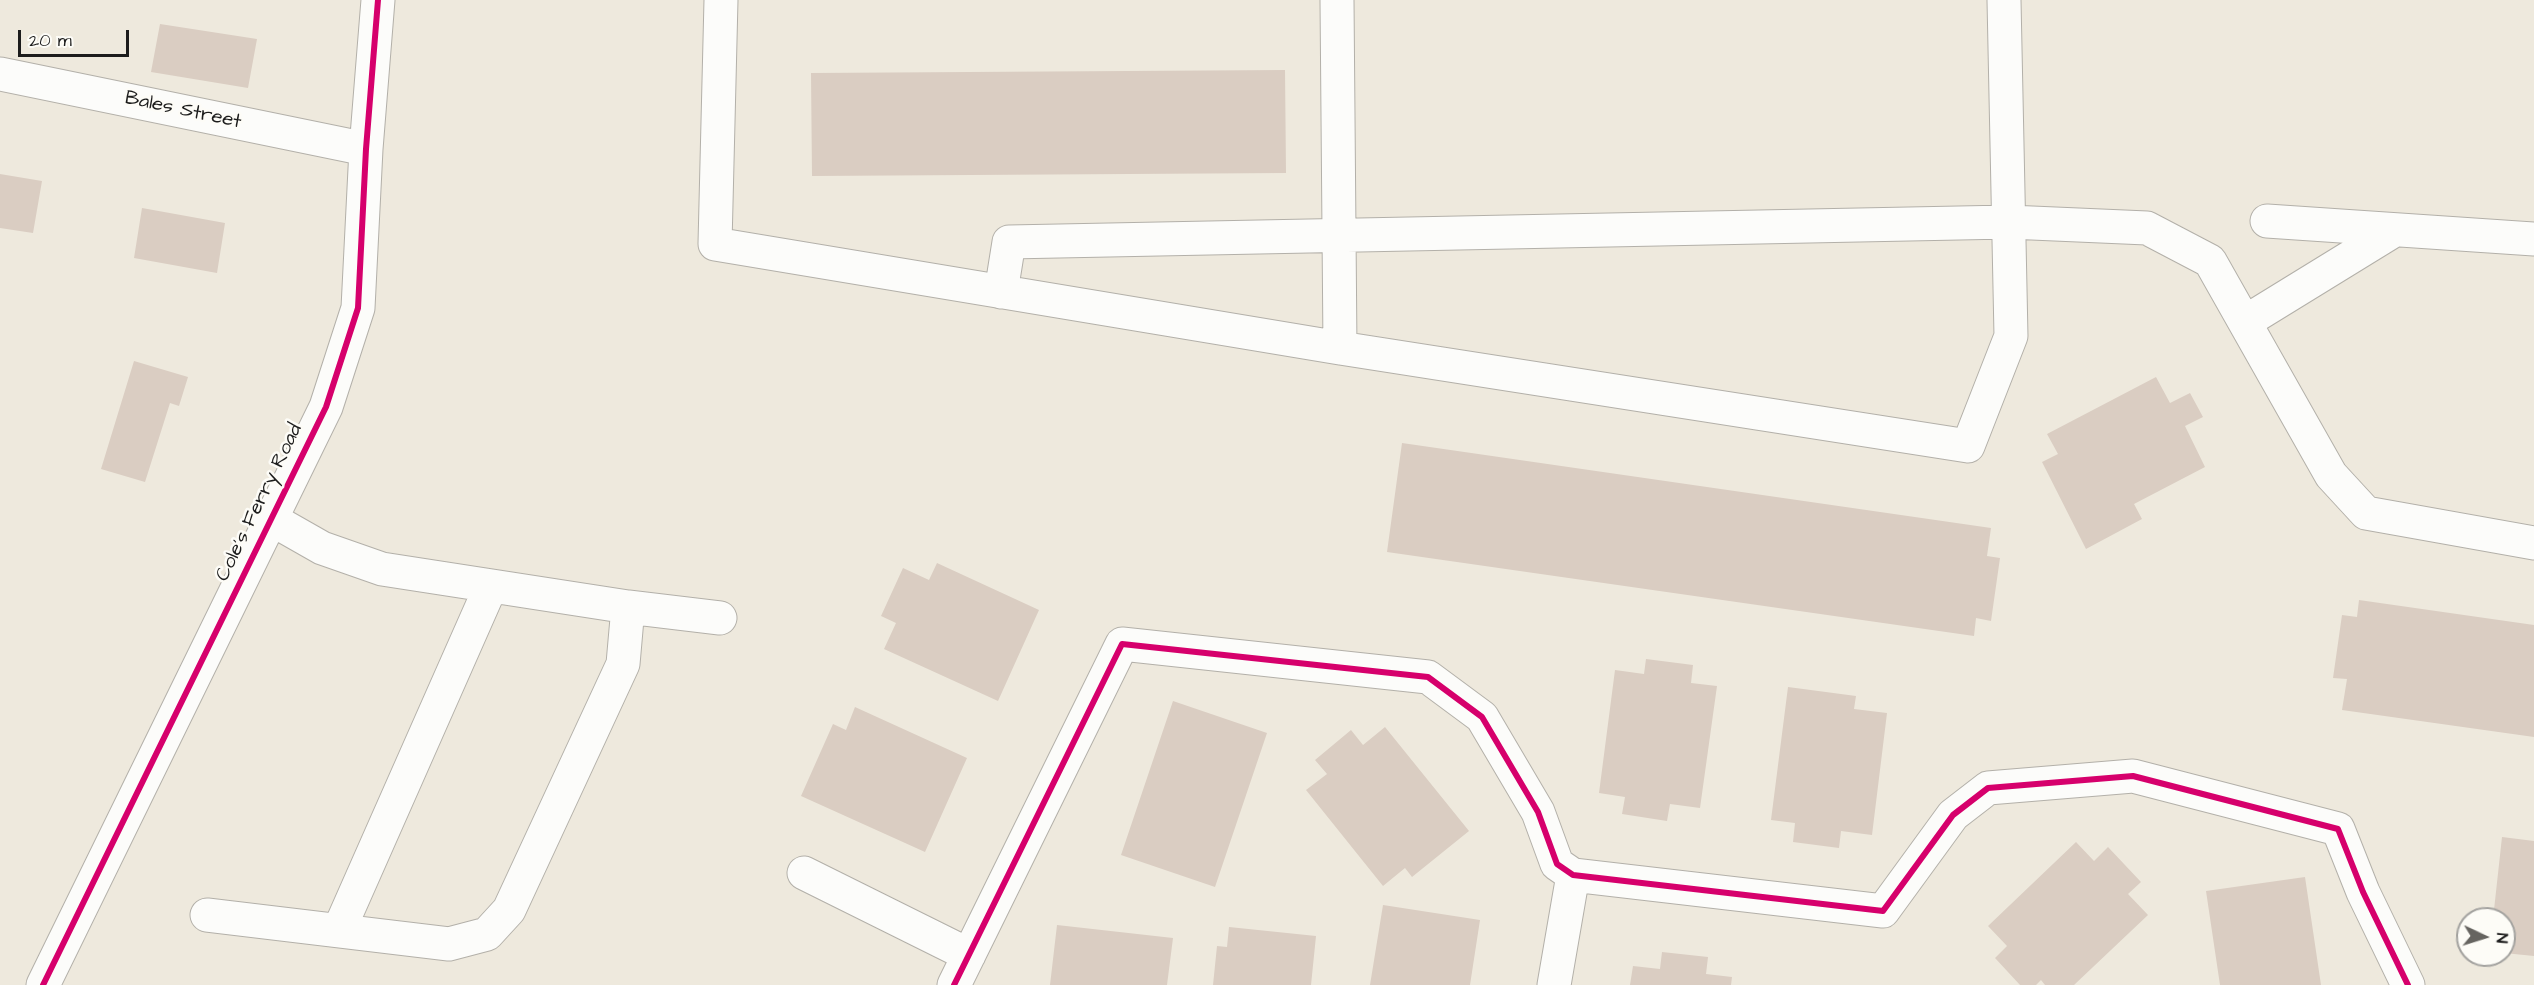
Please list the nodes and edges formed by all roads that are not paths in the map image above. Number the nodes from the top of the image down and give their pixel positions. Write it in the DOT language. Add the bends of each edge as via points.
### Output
graph roads {
  1 [pos="378,0"];
  2 [pos="721,0"];
  3 [pos="1337,0"];
  4 [pos="2004,0"];
  5 [pos="0,74"];
  6 [pos="366,149"];
  7 [pos="2267,221"];
  8 [pos="2009,222"];
  9 [pos="2393,231"];
  10 [pos="1339,237"];
  11 [pos="2534,239"];
  12 [pos="1001,292"];
  13 [pos="2245,322"];
  14 [pos="1340,348"];
  15 [pos="271,519"];
  16 [pos="2534,543"];
  17 [pos="491,586"];
  18 [pos="628,607"];
  19 [pos="720,618"];
  20 [pos="804,873"];
  21 [pos="1573,875"];
  22 [pos="207,915"];
  23 [pos="339,930"];
  24 [pos="969,956"];
  25 [pos="43,985"];
  26 [pos="954,985"];
  27 [pos="1554,985"];
  28 [pos="2408,985"];
  1 -- 6 [label="street, Cole's Ferry Road"];
  2 -- 12 [label="street" via="715,244"];
  3 -- 10 [label="street"];
  4 -- 8 [label="street"];
  5 -- 6 [label="street, Bales Street"];
  6 -- 15 [label="street, Cole's Ferry Road" via="358,308 326,407"];
  7 -- 9 [label="street"];
  8 -- 10 [label="street"];
  8 -- 13 [label="street" via="2147,228 2210,261"];
  8 -- 14 [label="street" via="2011,336 1968,446"];
  9 -- 11 [label="street"];
  9 -- 13 [label="street"];
  10 -- 12 [label="street" via="1009,242"];
  10 -- 14 [label="street"];
  12 -- 14 [label="street"];
  13 -- 16 [label="street" via="2331,475 2366,513"];
  15 -- 17 [label="street" via="322,548 382,569"];
  15 -- 25 [label="street, Cole's Ferry Road"];
  17 -- 18 [label="street"];
  17 -- 23 [label="street"];
  18 -- 19 [label="street"];
  18 -- 23 [label="street" via="622,664 509,910 487,934 449,944"];
  20 -- 24 [label="street"];
  21 -- 24 [label="street" via="1557,864 1538,812 1482,717 1428,677 1122,644"];
  21 -- 27 [label="street"];
  21 -- 28 [label="street" via="1883,911 1953,815 1988,789 2133,776 2338,828 2363,892"];
  22 -- 23 [label="street"];
  24 -- 26 [label="street"];
}
